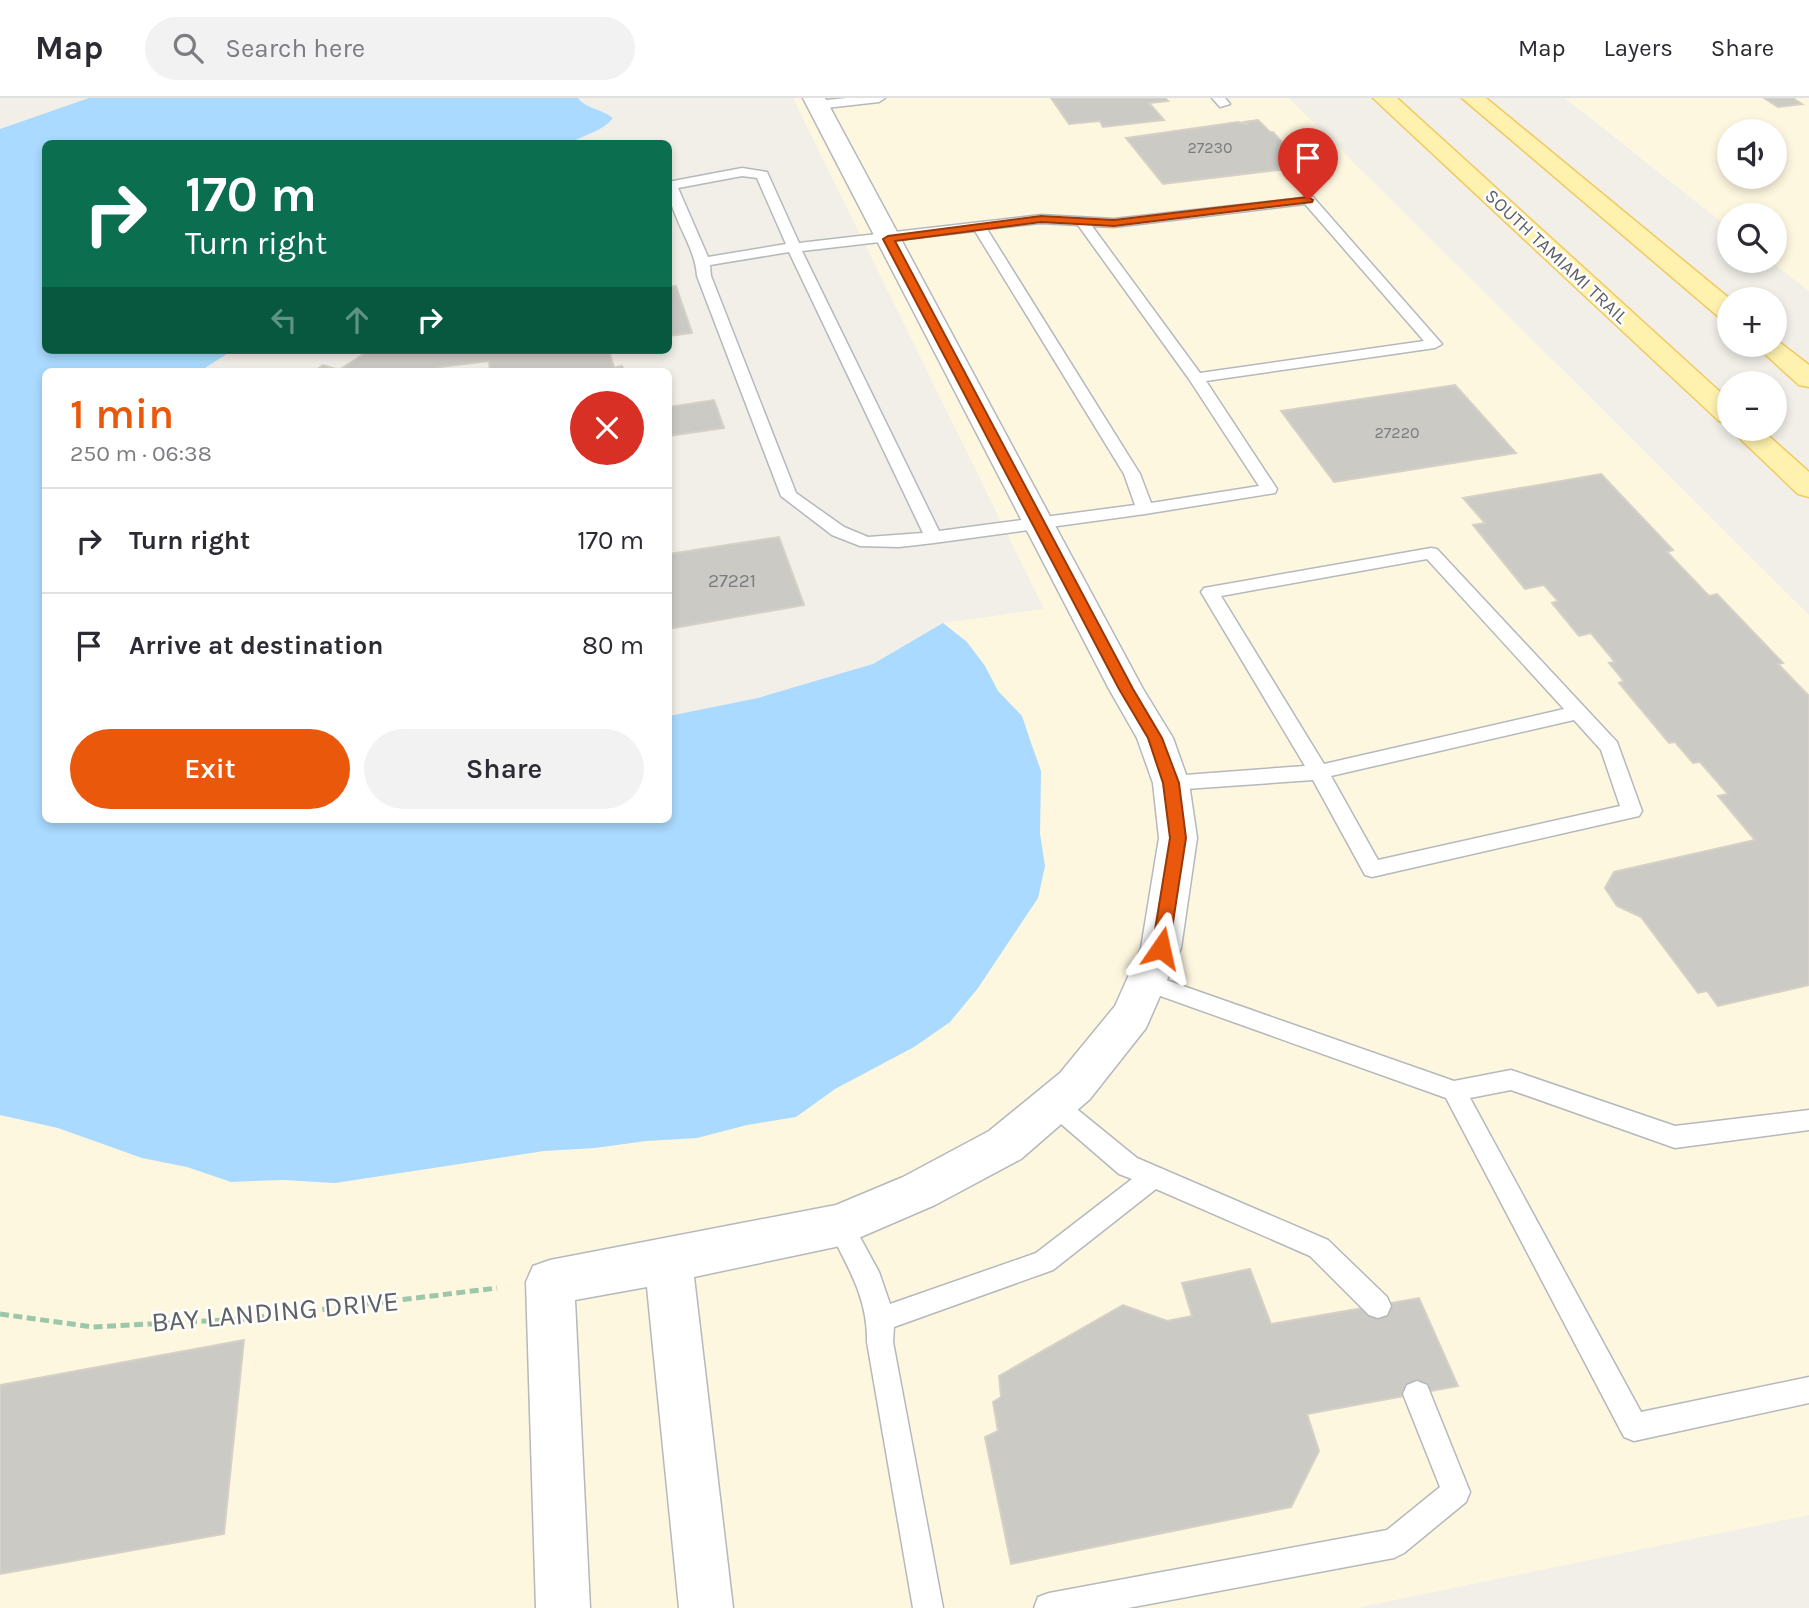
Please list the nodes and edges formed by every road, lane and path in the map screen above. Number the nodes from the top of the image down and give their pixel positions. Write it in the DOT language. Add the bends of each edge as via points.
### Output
graph roads {
  1 [pos="879,98"];
  2 [pos="1384,98"];
  3 [pos="1473,98"];
  4 [pos="816,101"];
  5 [pos="672,187"];
  6 [pos="672,192"];
  7 [pos="1082,221"];
  8 [pos="979,227"];
  9 [pos="888,239"];
  10 [pos="794,248"];
  11 [pos="703,262"];
  12 [pos="1717,302"];
  13 [pos="1783,357"];
  14 [pos="1196,378"];
  15 [pos="1809,379"];
  16 [pos="1717,404"];
  17 [pos="1757,441"];
  18 [pos="1809,488"];
  19 [pos="1145,509"];
  20 [pos="1039,524"];
  21 [pos="934,538"];
  22 [pos="1578,712"];
  23 [pos="1319,772"];
  24 [pos="1171,783"];
  25 [pos="1146,982"];
  26 [pos="1454,1091"];
  27 [pos="1054,1104"];
  28 [pos="1809,1120"];
  29 [pos="1153,1177"];
  30 [pos="840,1224"];
  31 [pos="668,1261"];
  32 [pos="550,1282"];
  33 [pos="1378,1306"];
  34 [pos="0,1314"];
  35 [pos="882,1319"];
  36 [pos="1809,1390"];
  37 [pos="1417,1394"];
  38 [pos="563,1608"];
  39 [pos="706,1608"];
  40 [pos="928,1608"];
  41 [pos="1049,1608"];
  1 -- 4 [label="lane"];
  2 -- 16 [label="main road, SOUTH TAMIAMI TRAIL"];
  3 -- 12 [label="main road"];
  4 -- 9 [label="street"];
  5 -- 10 [label="lane" via="742,172 762,175"];
  6 -- 11 [label="lane"];
  7 -- 8 [label="lane" via="1041,219"];
  7 -- 14 [label="lane"];
  7 -- 14 [label="lane" via="1114,223 1308,200 1435,344"];
  8 -- 9 [label="lane"];
  8 -- 19 [label="lane" via="1132,474"];
  9 -- 10 [label="lane"];
  9 -- 20 [label="street"];
  10 -- 11 [label="lane"];
  10 -- 21 [label="lane"];
  11 -- 21 [label="lane" via="704,276 789,496 838,531 866,542"];
  13 -- 15 [label="main road"];
  14 -- 19 [label="lane" via="1269,489"];
  17 -- 18 [label="main road"];
  19 -- 20 [label="lane"];
  20 -- 21 [label="lane"];
  20 -- 24 [label="street" via="1155,738"];
  22 -- 23 [label="lane"];
  22 -- 23 [label="lane" via="1610,747 1632,811 1372,869"];
  22 -- 23 [label="lane" via="1432,553 1210,592"];
  23 -- 24 [label="lane"];
  24 -- 25 [label="street" via="1178,838 1161,948"];
  25 -- 26 [label="lane"];
  25 -- 27 [label="street" via="1131,1016 1075,1086"];
  26 -- 28 [label="lane" via="1511,1080 1675,1137"];
  26 -- 36 [label="lane" via="1634,1427"];
  27 -- 29 [label="lane" via="1128,1166"];
  27 -- 30 [label="street" via="1005,1145 919,1191"];
  29 -- 33 [label="lane" via="1319,1248"];
  29 -- 35 [label="lane" via="1044,1262"];
  30 -- 31 [label="street"];
  30 -- 35 [label="lane" via="877,1296"];
  31 -- 32 [label="street"];
  31 -- 39 [label="street"];
  32 -- 34 [label="path, BAY LANDING DRIVE" via="244,1319 93,1327"];
  32 -- 38 [label="street"];
  35 -- 40 [label="lane" via="880,1342"];
  37 -- 41 [label="lane" via="1456,1492 1394,1543"];
}
